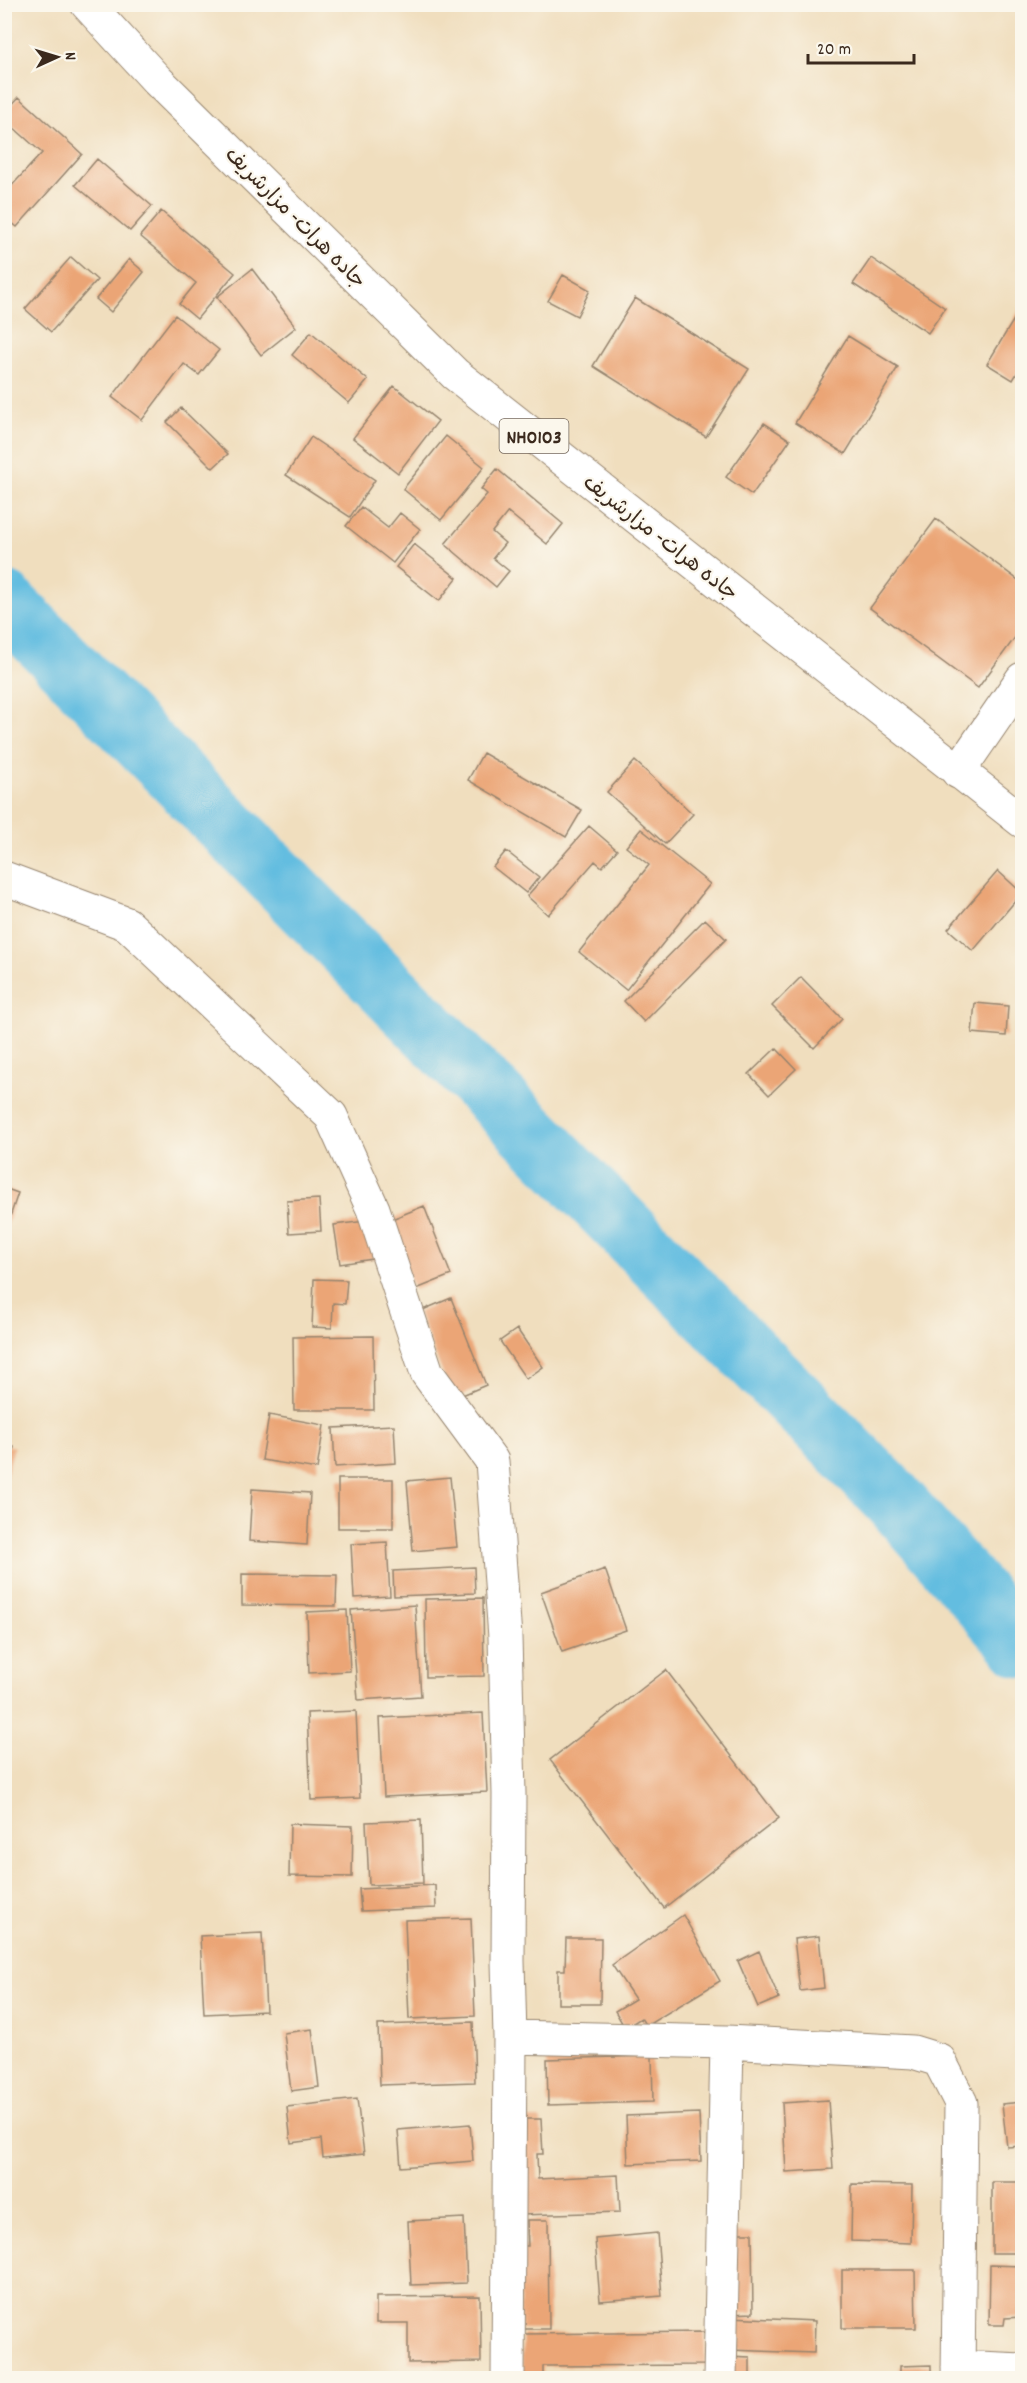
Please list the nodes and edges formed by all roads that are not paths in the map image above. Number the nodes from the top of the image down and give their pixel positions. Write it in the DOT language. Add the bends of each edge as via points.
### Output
graph roads {
  1 [pos="87,4"];
  2 [pos="1023,679"];
  3 [pos="958,772"];
  4 [pos="1023,821"];
  5 [pos="4,878"];
  6 [pos="510,2037"];
  7 [pos="727,2042"];
  8 [pos="1023,2370"];
  9 [pos="958,2373"];
  10 [pos="508,2379"];
  11 [pos="720,2379"];
  1 -- 3 [label="main road, جاده هرات- مزارشریف / NH0103" via="157,80 455,374"];
  2 -- 3 [label="main road"];
  3 -- 4 [label="main road, جاده هرات- مزارشریف / NH0103"];
  5 -- 6 [label="main road" via="127,924 331,1116 373,1209 427,1373 492,1461 505,1659"];
  6 -- 7 [label="main road"];
  6 -- 10 [label="main road"];
  7 -- 9 [label="main road" via="913,2052 939,2060 961,2103"];
  7 -- 11 [label="main road"];
  8 -- 9 [label="main road"];
}
